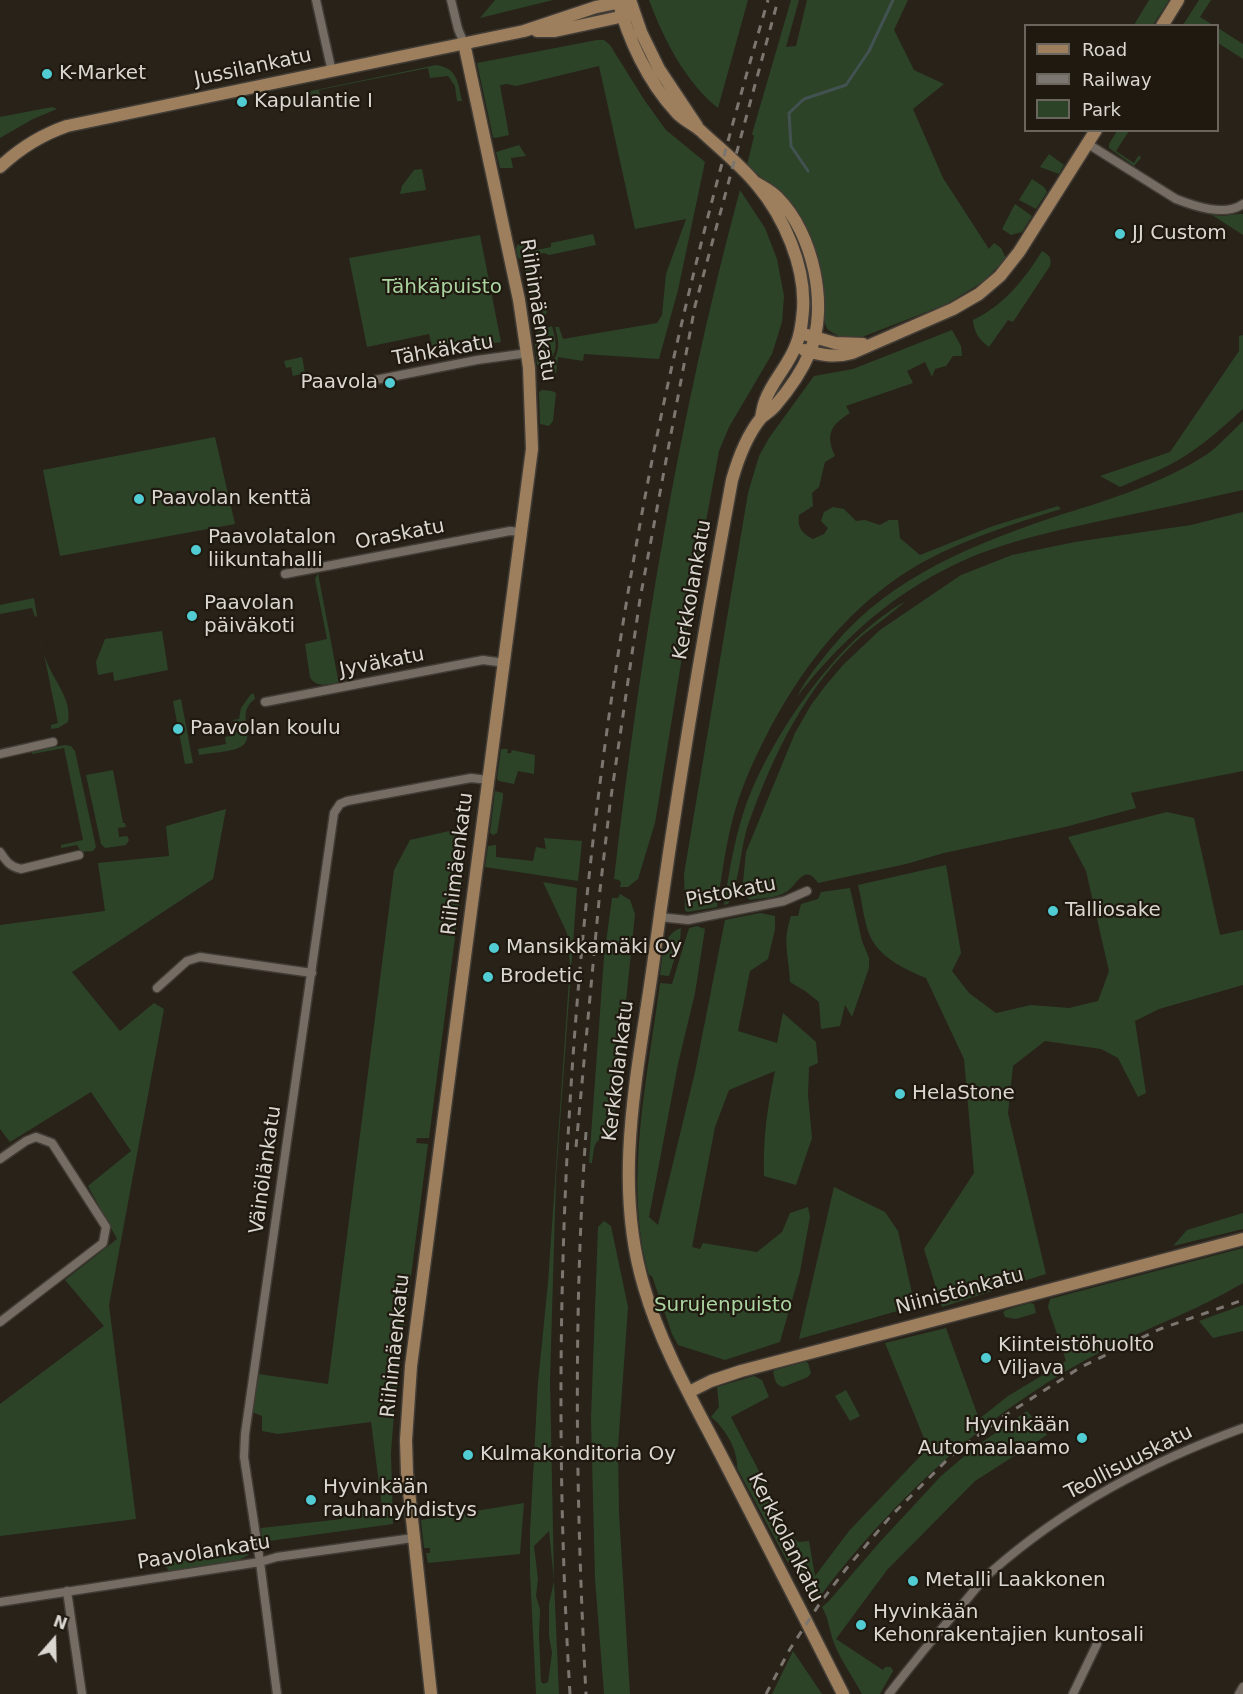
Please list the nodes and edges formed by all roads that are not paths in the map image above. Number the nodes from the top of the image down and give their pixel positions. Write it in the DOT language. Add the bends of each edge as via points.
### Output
graph roads {
  1 [pos="316,0"];
  2 [pos="451,0"];
  3 [pos="1178,0"];
  4 [pos="624,1"];
  5 [pos="628,15"];
  6 [pos="1163,24"];
  7 [pos="524,31"];
  8 [pos="464,43"];
  9 [pos="332,72"];
  10 [pos="1095,132"];
  11 [pos="1088,144"];
  12 [pos="0,167"];
  13 [pos="755,182"];
  14 [pos="1243,204"];
  15 [pos="800,333"];
  16 [pos="814,337"];
  17 [pos="870,344"];
  18 [pos="796,347"];
  19 [pos="810,352"];
  20 [pos="528,353"];
  21 [pos="364,382"];
  22 [pos="761,418"];
  23 [pos="522,532"];
  24 [pos="285,574"];
  25 [pos="505,663"];
  26 [pos="265,702"];
  27 [pos="53,742"];
  28 [pos="0,754"];
  29 [pos="489,780"];
  30 [pos="0,852"];
  31 [pos="79,855"];
  32 [pos="807,891"];
  33 [pos="659,917"];
  34 [pos="312,973"];
  35 [pos="157,988"];
  36 [pos="0,1159"];
  37 [pos="1243,1239"];
  38 [pos="0,1322"];
  39 [pos="689,1392"];
  40 [pos="1243,1428"];
  41 [pos="413,1538"];
  42 [pos="261,1562"];
  43 [pos="67,1591"];
  44 [pos="0,1602"];
  45 [pos="1097,1644"];
  46 [pos="1243,1687"];
  47 [pos="82,1694"];
  48 [pos="277,1694"];
  49 [pos="431,1694"];
  50 [pos="843,1694"];
  51 [pos="888,1694"];
  52 [pos="1073,1694"];
  53 [pos="1239,1694"];
  1 -- 9 [label="street"];
  2 -- 8 [label="street"];
  3 -- 6 [label="main road"];
  4 -- 5 [label="main road"];
  4 -- 7 [label="main road, Jussilankatu"];
  5 -- 7 [label="main road, Jussilankatu" via="555,31"];
  5 -- 13 [label="main road" via="638,53 676,112"];
  7 -- 8 [label="main road, Jussilankatu"];
  8 -- 9 [label="main road, Jussilankatu"];
  8 -- 20 [label="main road, Riihimäenkatu"];
  9 -- 12 [label="main road, Jussilankatu" via="68,126 36,139"];
  10 -- 11 [label="main road"];
  11 -- 14 [label="street" via="1176,199 1217,209"];
  11 -- 17 [label="main road" via="1019,252 999,276 953,309"];
  13 -- 15 [label="main road, Kerkkolankatu" via="800,265"];
  13 -- 16 [label="main road, Kerkkolankatu" via="778,197 804,238 817,292"];
  15 -- 16 [label="main road"];
  15 -- 18 [label="main road, Kerkkolankatu"];
  16 -- 17 [label="main road" via="850,345"];
  16 -- 19 [label="main road, Kerkkolankatu"];
  17 -- 19 [label="main road" via="839,356"];
  18 -- 19 [label="main road"];
  18 -- 22 [label="main road, Kerkkolankatu" via="765,400"];
  19 -- 22 [label="main road, Kerkkolankatu" via="774,407"];
  20 -- 21 [label="street, Tähkäkatu"];
  20 -- 23 [label="main road, Riihimäenkatu" via="532,448"];
  22 -- 33 [label="main road, Kerkkolankatu" via="743,449 732,480"];
  23 -- 24 [label="street, Oraskatu" via="510,531"];
  23 -- 25 [label="main road, Riihimäenkatu"];
  25 -- 26 [label="street, Jyväkatu" via="483,660"];
  25 -- 29 [label="main road, Riihimäenkatu"];
  27 -- 28 [label="street"];
  29 -- 34 [label="street, Väinölänkatu" via="471,778 403,790 347,801 336,808"];
  29 -- 41 [label="main road, Riihimäenkatu" via="411,1366 406,1457"];
  30 -- 31 [label="street" via="14,868"];
  32 -- 33 [label="street, Pistokatu" via="784,901 683,920"];
  33 -- 39 [label="main road, Kerkkolankatu" via="631,1124 628,1190 632,1235 644,1286"];
  34 -- 35 [label="street" via="200,957 187,961"];
  34 -- 42 [label="street, Väinölänkatu" via="245,1434 244,1458"];
  36 -- 38 [label="street" via="36,1137 52,1143 106,1227 103,1243"];
  37 -- 39 [label="main road, Niinistönkatu" via="756,1367"];
  39 -- 50 [label="main road, Kerkkolankatu"];
  40 -- 51 [label="street, Teollisuuskatu" via="1158,1463 1069,1512 990,1573"];
  41 -- 42 [label="street, Paavolankatu"];
  41 -- 49 [label="main road, Riihimäenkatu"];
  42 -- 43 [label="street, Paavolankatu"];
  42 -- 48 [label="street, Väinölänkatu"];
  43 -- 44 [label="street, Paavolankatu"];
  43 -- 47 [label="street"];
  45 -- 52 [label="street"];
  46 -- 53 [label="street"];
}
